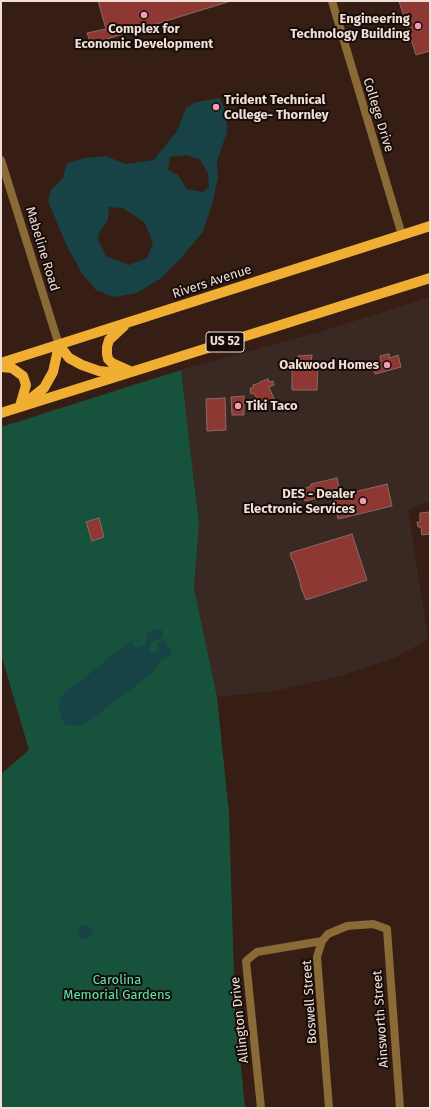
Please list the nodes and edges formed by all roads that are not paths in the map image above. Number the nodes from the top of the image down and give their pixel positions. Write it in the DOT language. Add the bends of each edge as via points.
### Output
graph roads {
  1 [pos="332,1"];
  2 [pos="1,160"];
  3 [pos="430,226"];
  4 [pos="402,235"];
  5 [pos="430,278"];
  6 [pos="127,323"];
  7 [pos="59,345"];
  8 [pos="1,363"];
  9 [pos="1,367"];
  10 [pos="128,372"];
  11 [pos="20,406"];
  12 [pos="1,413"];
  13 [pos="387,929"];
  14 [pos="322,941"];
  15 [pos="261,1108"];
  16 [pos="329,1108"];
  17 [pos="400,1108"];
  1 -- 4 [label="street, College Drive"];
  2 -- 7 [label="street, Mabeline Road"];
  3 -- 4 [label="main road, Rivers Avenue"];
  4 -- 6 [label="main road, Rivers Avenue"];
  5 -- 10 [label="main road, US 52"];
  6 -- 7 [label="main road, Rivers Avenue"];
  6 -- 10 [label="main road" via="110,340 106,354 112,363"];
  7 -- 8 [label="main road, Rivers Avenue"];
  7 -- 10 [label="main road" via="69,358 82,365 99,371"];
  7 -- 11 [label="main road" via="53,372 44,388"];
  9 -- 11 [label="main road" via="12,368 23,376 26,385"];
  10 -- 11 [label="main road, US 52"];
  11 -- 12 [label="main road, US 52"];
  13 -- 14 [label="street, Boswell Street" via="373,924 347,926 328,934"];
  13 -- 17 [label="street, Ainsworth Street"];
  14 -- 15 [label="street, Allington Drive" via="257,952 246,961"];
  14 -- 16 [label="street, Boswell Street" via="317,957"];
}
